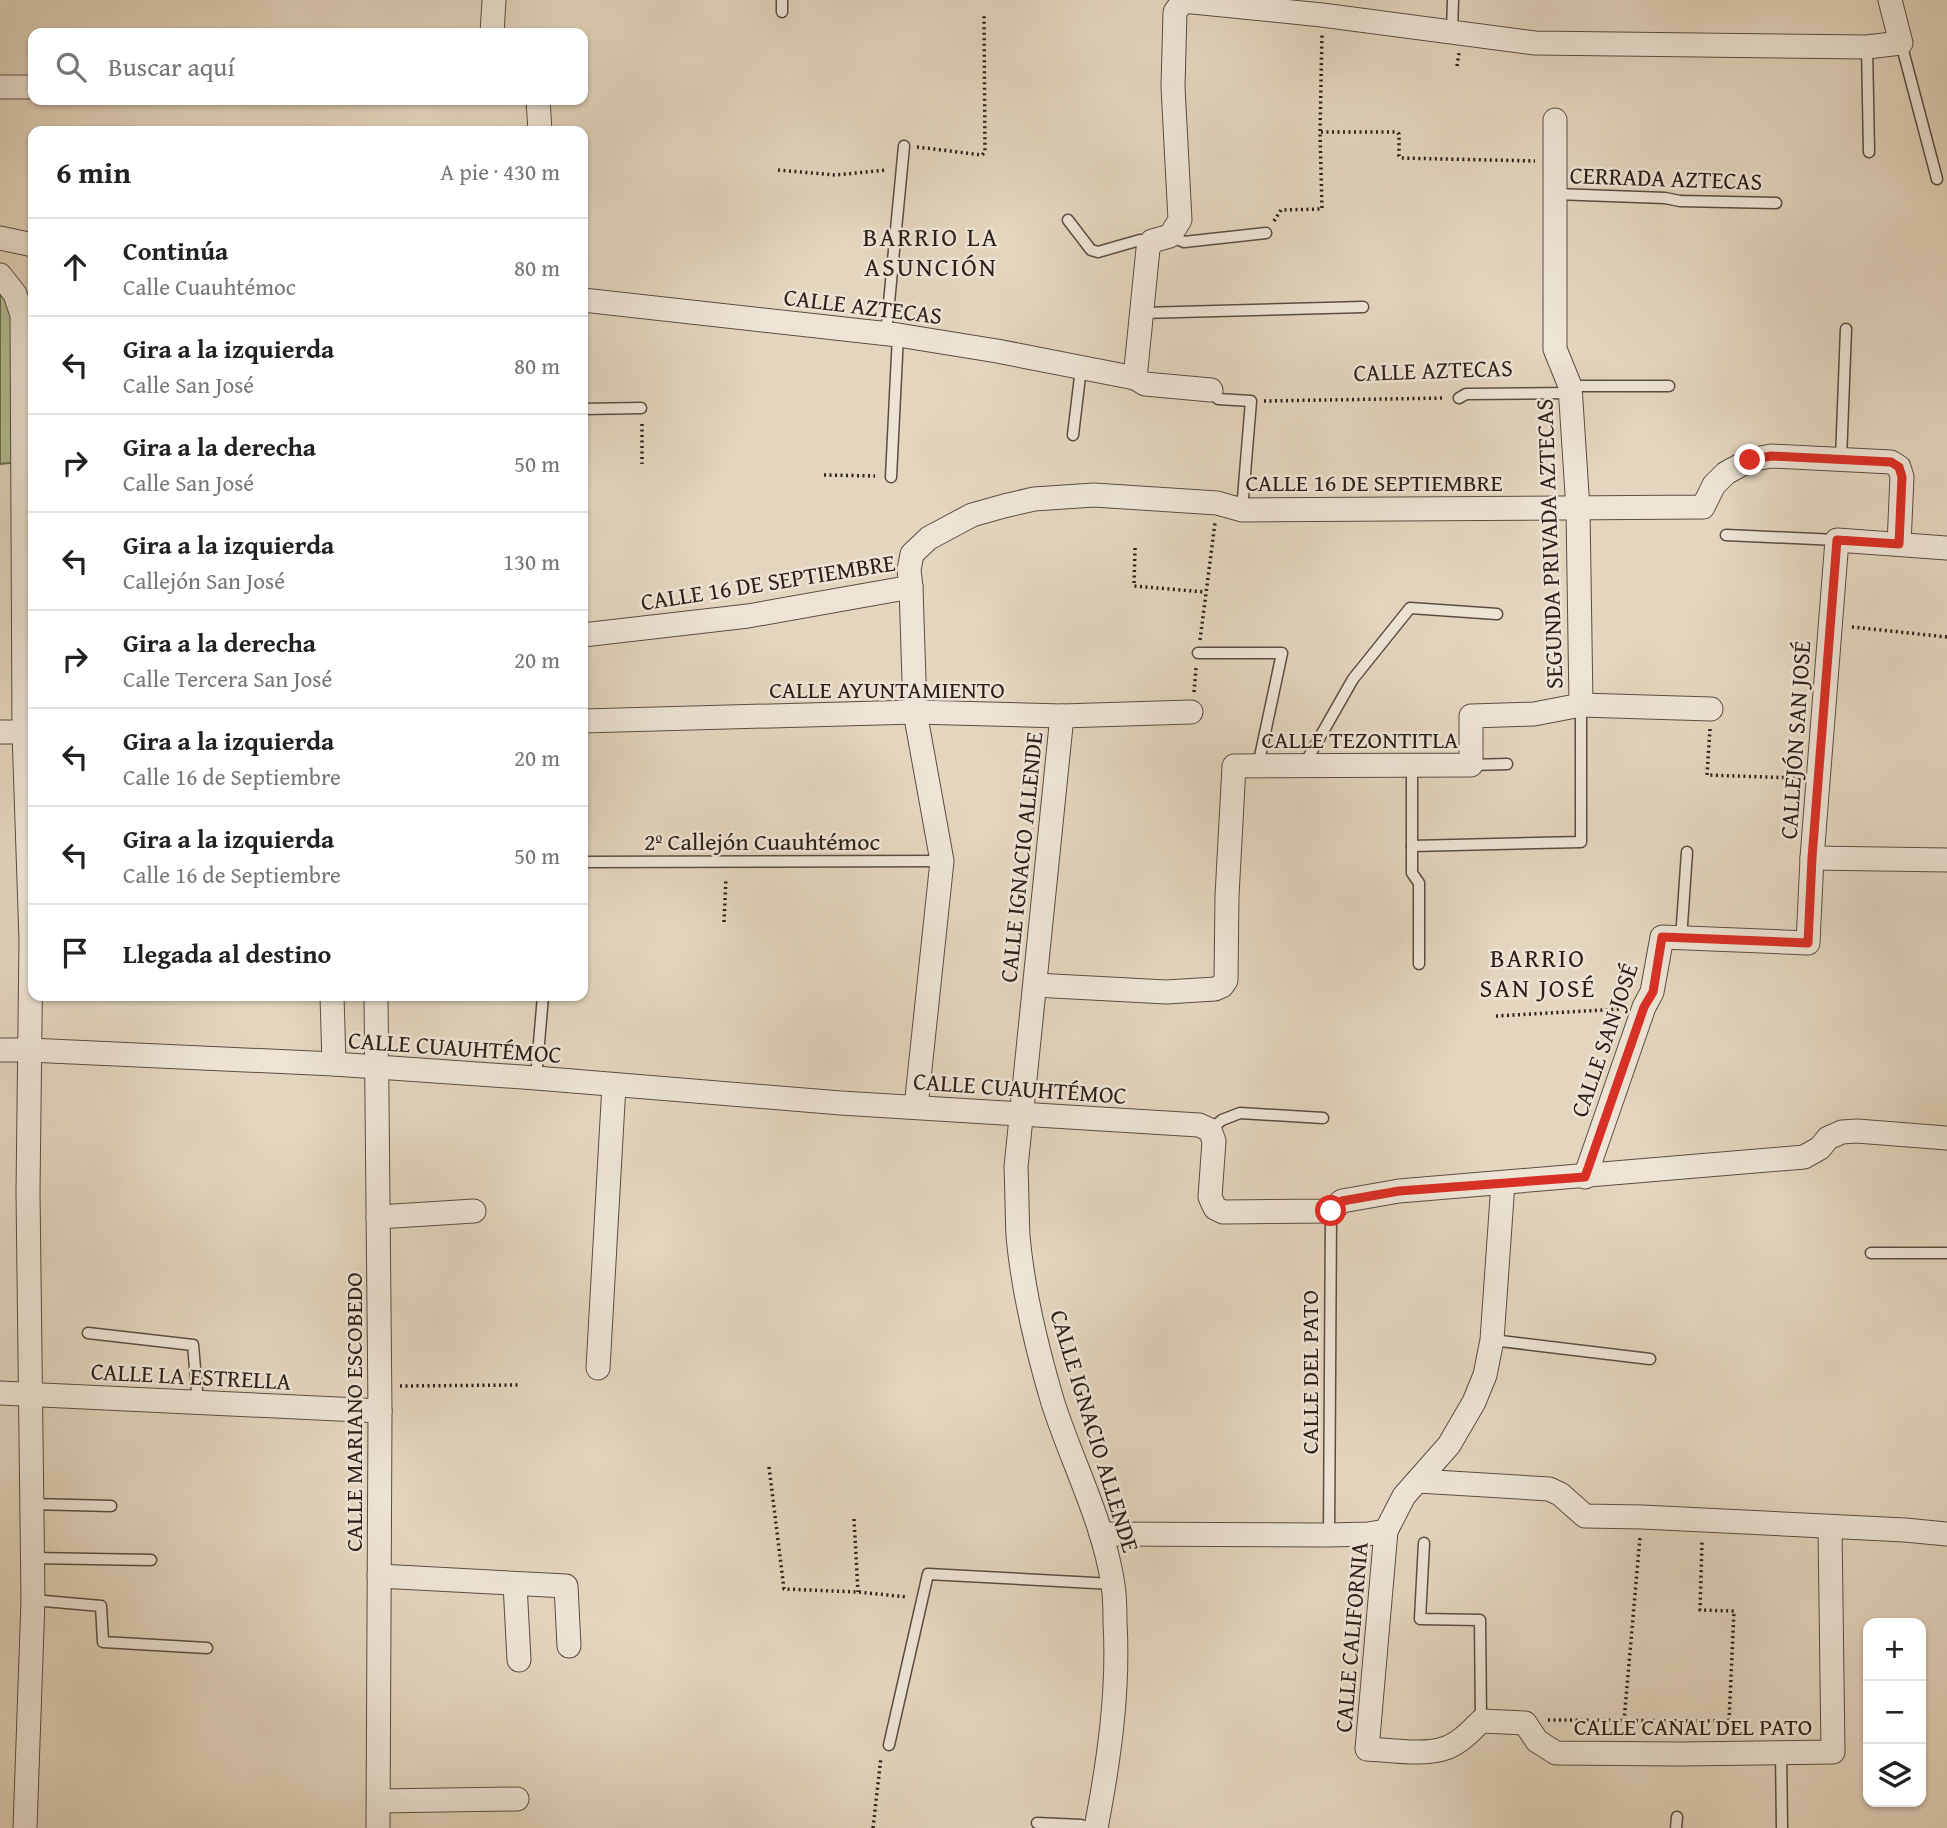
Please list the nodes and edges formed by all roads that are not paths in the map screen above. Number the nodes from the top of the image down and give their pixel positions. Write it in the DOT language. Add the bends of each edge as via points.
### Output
graph roads {
  1 [pos="494,0"];
  2 [pos="1453,0"];
  3 [pos="1890,0"];
  4 [pos="492,28"];
  5 [pos="1451,33"];
  6 [pos="1901,43"];
  7 [pos="1867,47"];
  8 [pos="0,87"];
  9 [pos="28,87"];
  10 [pos="538,105"];
  11 [pos="1555,120"];
  12 [pos="540,126"];
  13 [pos="905,146"];
  14 [pos="1868,152"];
  15 [pos="1937,179"];
  16 [pos="1555,194"];
  17 [pos="1776,203"];
  18 [pos="1068,220"];
  19 [pos="1265,233"];
  20 [pos="0,238"];
  21 [pos="1161,239"];
  22 [pos="28,244"];
  23 [pos="0,275"];
  24 [pos="588,301"];
  25 [pos="1363,307"];
  26 [pos="1142,313"];
  27 [pos="1846,329"];
  28 [pos="892,335"];
  29 [pos="1081,368"];
  30 [pos="1135,378"];
  31 [pos="1669,386"];
  32 [pos="1570,389"];
  33 [pos="1211,390"];
  34 [pos="1459,398"];
  35 [pos="641,408"];
  36 [pos="588,409"];
  37 [pos="1073,435"];
  38 [pos="1841,459"];
  39 [pos="891,477"];
  40 [pos="1578,509"];
  41 [pos="1242,510"];
  42 [pos="28,529"];
  43 [pos="1726,535"];
  44 [pos="1837,540"];
  45 [pos="1899,544"];
  46 [pos="1947,548"];
  47 [pos="911,587"];
  48 [pos="1497,614"];
  49 [pos="588,634"];
  50 [pos="1198,653"];
  51 [pos="1581,705"];
  52 [pos="1711,709"];
  53 [pos="915,712"];
  54 [pos="1191,712"];
  55 [pos="1062,716"];
  56 [pos="588,721"];
  57 [pos="0,732"];
  58 [pos="28,732"];
  59 [pos="1507,764"];
  60 [pos="1304,765"];
  61 [pos="1412,765"];
  62 [pos="1471,765"];
  63 [pos="1258,766"];
  64 [pos="1412,846"];
  65 [pos="1687,852"];
  66 [pos="1812,858"];
  67 [pos="1947,860"];
  68 [pos="588,862"];
  69 [pos="942,862"];
  70 [pos="1681,939"];
  71 [pos="1419,964"];
  72 [pos="1035,985"];
  73 [pos="30,1001"];
  74 [pos="332,1001"];
  75 [pos="376,1001"];
  76 [pos="543,1001"];
  77 [pos="29,1049"];
  78 [pos="0,1051"];
  79 [pos="334,1065"];
  80 [pos="377,1068"];
  81 [pos="536,1078"];
  82 [pos="614,1085"];
  83 [pos="916,1107"];
  84 [pos="1020,1115"];
  85 [pos="1323,1118"];
  86 [pos="1210,1130"];
  87 [pos="1947,1138"];
  88 [pos="1585,1177"];
  89 [pos="1503,1183"];
  90 [pos="474,1210"];
  91 [pos="1331,1211"];
  92 [pos="378,1217"];
  93 [pos="1871,1253"];
  94 [pos="1947,1253"];
  95 [pos="89,1333"];
  96 [pos="1492,1340"];
  97 [pos="1650,1359"];
  98 [pos="598,1368"];
  99 [pos="0,1393"];
  100 [pos="30,1395"];
  101 [pos="198,1403"];
  102 [pos="380,1411"];
  103 [pos="1418,1480"];
  104 [pos="32,1504"];
  105 [pos="111,1506"];
  106 [pos="1830,1528"];
  107 [pos="1386,1531"];
  108 [pos="1101,1534"];
  109 [pos="1947,1534"];
  110 [pos="1329,1535"];
  111 [pos="1424,1543"];
  112 [pos="33,1558"];
  113 [pos="151,1560"];
  114 [pos="379,1576"];
  115 [pos="515,1584"];
  116 [pos="1113,1584"];
  117 [pos="33,1600"];
  118 [pos="569,1646"];
  119 [pos="207,1648"];
  120 [pos="519,1660"];
  121 [pos="1481,1721"];
  122 [pos="889,1745"];
  123 [pos="1781,1752"];
  124 [pos="517,1799"];
  125 [pos="379,1801"];
  126 [pos="1037,1823"];
  127 [pos="25,1828"];
  128 [pos="378,1828"];
  129 [pos="1089,1828"];
  130 [pos="1096,1828"];
  131 [pos="1782,1828"];
  1 -- 4 [label="street"];
  2 -- 5 [label="lane"];
  3 -- 6 [label="street"];
  5 -- 7 [label="street" via="1535,43"];
  5 -- 21 [label="street" via="1183,1 1175,12 1173,87 1180,220"];
  6 -- 7 [label="street"];
  6 -- 15 [label="lane"];
  7 -- 14 [label="lane"];
  8 -- 9 [label="street"];
  10 -- 12 [label="street"];
  11 -- 16 [label="street, SEGUNDA PRIVADA AZTECAS"];
  13 -- 28 [label="lane"];
  16 -- 17 [label="lane, CERRADA AZTECAS"];
  16 -- 32 [label="street, SEGUNDA PRIVADA AZTECAS" via="1555,349"];
  18 -- 21 [label="lane" via="1091,250 1098,252"];
  19 -- 21 [label="lane" via="1184,242"];
  20 -- 22 [label="street"];
  21 -- 26 [label="street" via="1149,249"];
  23 -- 42 [label="street" via="15,293 22,315"];
  24 -- 28 [label="street, CALLE AZTECAS"];
  25 -- 26 [label="lane"];
  26 -- 30 [label="street"];
  27 -- 38 [label="lane"];
  28 -- 29 [label="street, CALLE AZTECAS"];
  28 -- 39 [label="lane"];
  29 -- 30 [label="street, CALLE AZTECAS"];
  29 -- 37 [label="lane"];
  30 -- 33 [label="street, CALLE AZTECAS" via="1145,384"];
  31 -- 32 [label="lane, CALLE AZTECAS"];
  32 -- 34 [label="lane, CALLE AZTECAS"];
  32 -- 40 [label="street, SEGUNDA PRIVADA AZTECAS"];
  33 -- 41 [label="lane, CALLE AZTECAS" via="1218,400 1251,401"];
  35 -- 36 [label="lane"];
  38 -- 40 [label="street, CALLE 16 DE SEPTIEMBRE" via="1771,456 1750,460 1714,485 1703,507"];
  38 -- 45 [label="street, CALLE 16 DE SEPTIEMBRE" via="1891,462 1899,467"];
  40 -- 41 [label="street, CALLE 16 DE SEPTIEMBRE"];
  40 -- 51 [label="street, SEGUNDA PRIVADA AZTECAS"];
  41 -- 47 [label="street, CALLE 16 DE SEPTIEMBRE" via="1217,503 1094,495 1034,499 972,515 929,538 912,554"];
  43 -- 44 [label="lane"];
  44 -- 45 [label="street"];
  44 -- 66 [label="street, CALLEJÓN SAN JOSÉ"];
  45 -- 46 [label="street"];
  47 -- 49 [label="street, CALLE 16 DE SEPTIEMBRE" via="769,613"];
  47 -- 53 [label="street"];
  48 -- 60 [label="lane" via="1410,608 1353,679"];
  50 -- 63 [label="lane" via="1282,653"];
  51 -- 52 [label="street, CALLE TEZONTITLA"];
  51 -- 62 [label="street, CALLE TEZONTITLA" via="1534,714 1471,716"];
  51 -- 64 [label="lane, SEGUNDA PRIVADA AZTECAS" via="1581,842"];
  53 -- 55 [label="street, CALLE AYUNTAMIENTO"];
  53 -- 56 [label="street, CALLE AYUNTAMIENTO"];
  53 -- 69 [label="street"];
  54 -- 55 [label="street, CALLE AYUNTAMIENTO"];
  55 -- 72 [label="street, CALLE IGNACIO ALLENDE"];
  57 -- 58 [label="street"];
  59 -- 62 [label="lane"];
  60 -- 61 [label="street, CALLE TEZONTITLA"];
  60 -- 63 [label="street, CALLE TEZONTITLA"];
  61 -- 62 [label="street, CALLE TEZONTITLA"];
  61 -- 64 [label="lane"];
  63 -- 72 [label="street, CALLE TEZONTITLA" via="1234,766 1226,980 1222,986 1166,992"];
  64 -- 71 [label="lane" via="1412,873 1419,883"];
  65 -- 70 [label="lane"];
  66 -- 67 [label="street"];
  66 -- 70 [label="street, CALLEJÓN SAN JOSÉ" via="1808,943"];
  68 -- 69 [label="lane, 2º Callejón Cuauhtémoc"];
  69 -- 83 [label="street"];
  70 -- 88 [label="street, CALLE SAN JOSÉ" via="1662,937 1653,992"];
  72 -- 84 [label="street, CALLE IGNACIO ALLENDE"];
  73 -- 77 [label="street"];
  74 -- 79 [label="street"];
  75 -- 80 [label="street, CALLE MARIANO ESCOBEDO"];
  76 -- 81 [label="lane"];
  77 -- 78 [label="street, CALLE CUAUHTÉMOC"];
  77 -- 79 [label="street, CALLE CUAUHTÉMOC"];
  77 -- 100 [label="street"];
  79 -- 80 [label="street, CALLE CUAUHTÉMOC"];
  80 -- 81 [label="street, CALLE CUAUHTÉMOC"];
  80 -- 92 [label="street, CALLE MARIANO ESCOBEDO"];
  81 -- 82 [label="street, CALLE CUAUHTÉMOC"];
  82 -- 83 [label="street, CALLE CUAUHTÉMOC"];
  82 -- 98 [label="street"];
  83 -- 84 [label="street, CALLE CUAUHTÉMOC"];
  84 -- 86 [label="street, CALLE CUAUHTÉMOC" via="1199,1125"];
  84 -- 108 [label="street, CALLE IGNACIO ALLENDE" via="1018,1237 1026,1292 1053,1403"];
  85 -- 86 [label="lane" via="1240,1113 1222,1119"];
  86 -- 91 [label="street" via="1214,1142 1209,1197 1215,1208 1223,1212"];
  87 -- 88 [label="street" via="1842,1132 1804,1157"];
  88 -- 89 [label="street"];
  89 -- 91 [label="street" via="1399,1191 1342,1201"];
  89 -- 96 [label="street"];
  90 -- 92 [label="street"];
  91 -- 110 [label="lane, CALLE DEL PATO"];
  92 -- 102 [label="street, CALLE MARIANO ESCOBEDO"];
  93 -- 94 [label="lane"];
  95 -- 101 [label="lane" via="193,1345"];
  96 -- 97 [label="lane"];
  96 -- 103 [label="street" via="1474,1402 1449,1445"];
  99 -- 100 [label="street, CALLE LA ESTRELLA"];
  100 -- 101 [label="street, CALLE LA ESTRELLA"];
  100 -- 104 [label="street"];
  101 -- 102 [label="street, CALLE LA ESTRELLA"];
  102 -- 114 [label="street, CALLE MARIANO ESCOBEDO"];
  103 -- 106 [label="street" via="1549,1489 1585,1516"];
  103 -- 107 [label="street"];
  104 -- 105 [label="lane"];
  104 -- 112 [label="street"];
  106 -- 109 [label="street"];
  106 -- 123 [label="street, CALLE CANAL DEL PATO" via="1833,1752"];
  107 -- 110 [label="street"];
  107 -- 121 [label="street, CALLE CALIFORNIA" via="1367,1749 1426,1752 1447,1748"];
  108 -- 110 [label="street"];
  108 -- 116 [label="street, CALLE IGNACIO ALLENDE"];
  111 -- 121 [label="lane" via="1420,1619 1480,1619"];
  112 -- 113 [label="lane"];
  112 -- 117 [label="street"];
  114 -- 115 [label="street"];
  114 -- 125 [label="street, CALLE MARIANO ESCOBEDO"];
  115 -- 118 [label="street" via="566,1586"];
  115 -- 120 [label="street"];
  116 -- 122 [label="lane" via="928,1574"];
  116 -- 130 [label="street, CALLE IGNACIO ALLENDE" via="1114,1708"];
  117 -- 119 [label="lane" via="101,1606 103,1642"];
  117 -- 127 [label="street"];
  121 -- 123 [label="street, CALLE CANAL DEL PATO" via="1525,1723 1537,1741 1556,1753"];
  123 -- 131 [label="lane"];
  124 -- 125 [label="street"];
  125 -- 128 [label="street, CALLE MARIANO ESCOBEDO"];
  126 -- 129 [label="lane"];
}
